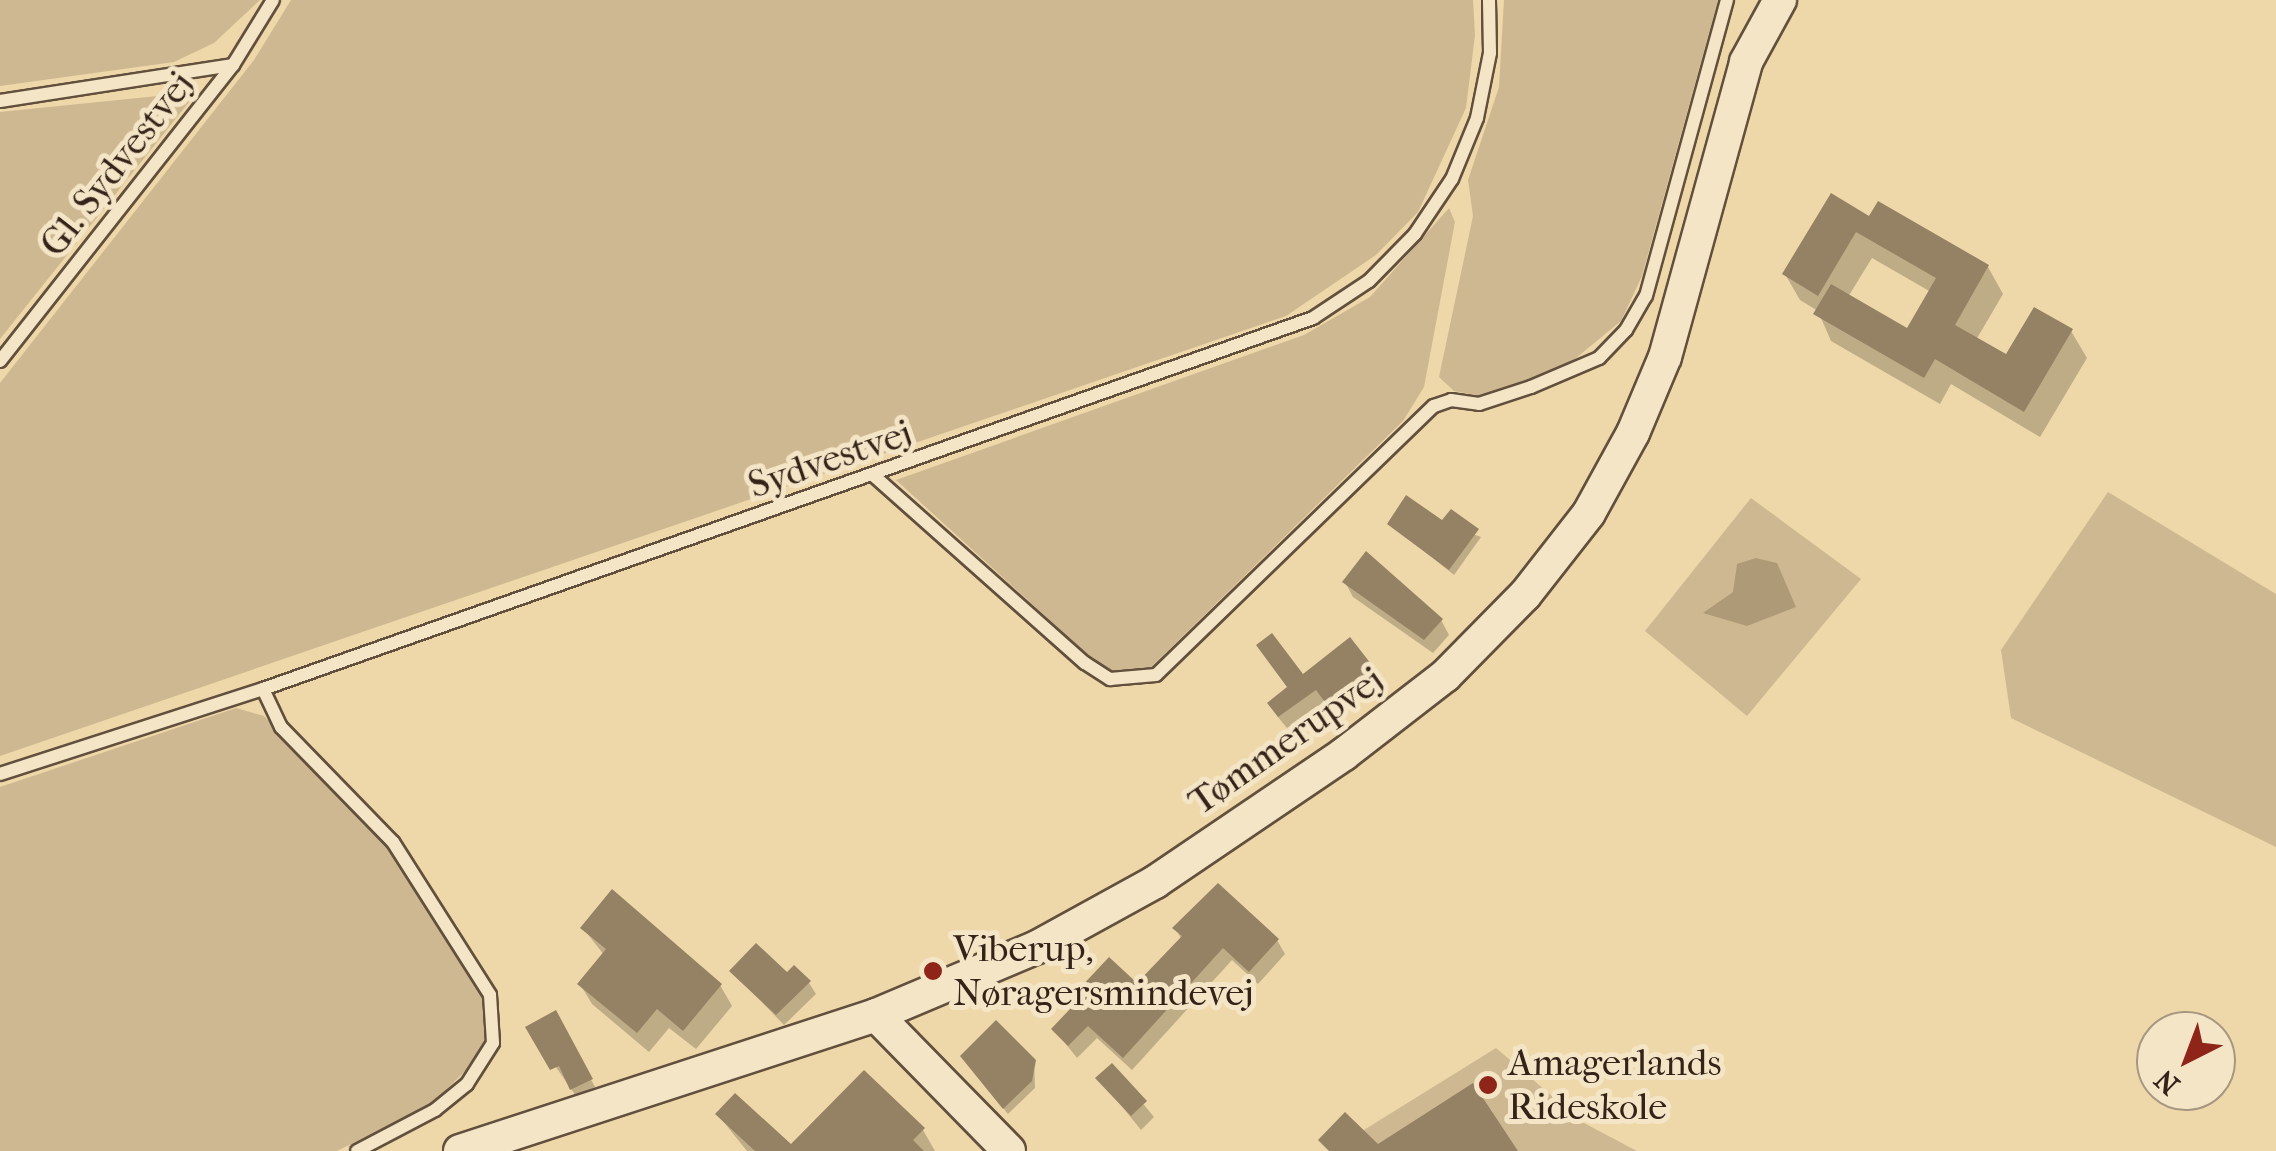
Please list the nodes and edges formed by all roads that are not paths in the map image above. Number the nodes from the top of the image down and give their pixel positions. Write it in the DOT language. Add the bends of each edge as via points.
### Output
graph roads {
  1 [pos="274,0"];
  2 [pos="1489,0"];
  3 [pos="1727,0"];
  4 [pos="1780,0"];
  5 [pos="233,65"];
  6 [pos="0,101"];
  7 [pos="0,360"];
  8 [pos="873,475"];
  9 [pos="262,689"];
  10 [pos="0,774"];
  11 [pos="876,1015"];
  12 [pos="357,1151"];
  13 [pos="460,1151"];
  14 [pos="1009,1151"];
  1 -- 5 [label="lane, Gl. Sydvestvej"];
  2 -- 8 [label="lane, Sydvestvej" via="1490,53 1477,118 1452,180 1415,234 1368,281 1313,318 1252,343"];
  3 -- 8 [label="lane" via="1646,296 1626,330 1600,358 1530,388 1479,404 1451,400 1434,406 1156,675 1110,679 1084,662"];
  4 -- 11 [label="street, Tømmerupvej" via="1746,62 1665,357 1633,433 1589,513 1525,595 1445,676 1344,754 1154,882 1037,947"];
  5 -- 6 [label="lane"];
  5 -- 7 [label="lane, Gl. Sydvestvej"];
  8 -- 9 [label="lane, Sydvestvej"];
  9 -- 10 [label="lane, Sydvestvej"];
  9 -- 12 [label="lane" via="281,727 393,842 490,995 492,1044 468,1084 435,1110"];
  11 -- 13 [label="street, Tømmerupvej"];
  11 -- 14 [label="street"];
}
